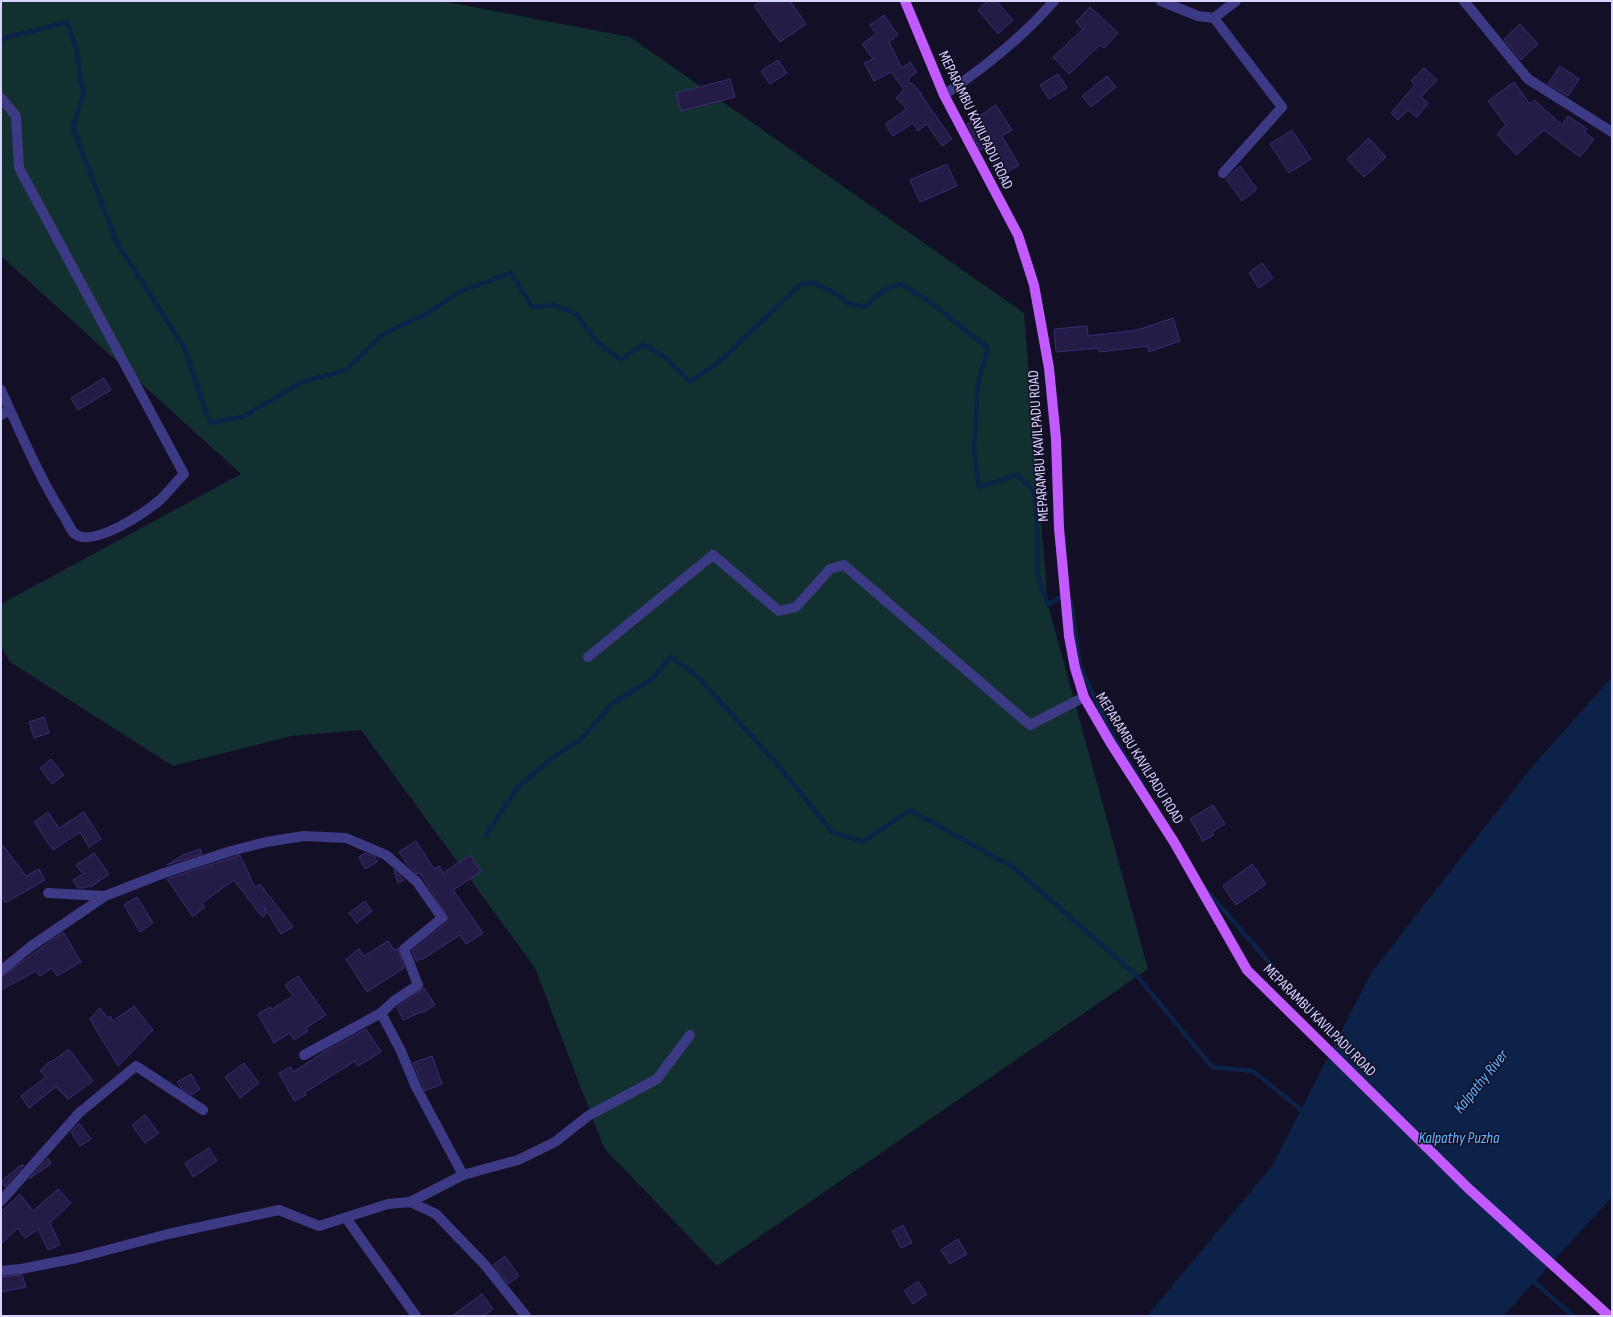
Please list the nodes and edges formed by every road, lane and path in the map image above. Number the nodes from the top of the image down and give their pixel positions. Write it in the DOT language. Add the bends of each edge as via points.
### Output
graph roads {
  1 [pos="904,1"];
  2 [pos="1054,1"];
  3 [pos="1161,1"];
  4 [pos="1236,1"];
  5 [pos="1464,1"];
  6 [pos="1214,18"];
  7 [pos="944,95"];
  8 [pos="1,98"];
  9 [pos="1612,132"];
  10 [pos="1224,173"];
  11 [pos="1,390"];
  12 [pos="6,412"];
  13 [pos="588,657"];
  14 [pos="1084,697"];
  15 [pos="48,893"];
  16 [pos="105,896"];
  17 [pos="1,971"];
  18 [pos="381,1013"];
  19 [pos="690,1035"];
  20 [pos="304,1055"];
  21 [pos="203,1110"];
  22 [pos="463,1175"];
  23 [pos="1,1201"];
  24 [pos="410,1202"];
  25 [pos="346,1218"];
  26 [pos="1,1271"];
  27 [pos="416,1316"];
  28 [pos="526,1316"];
  29 [pos="1609,1316"];
  1 -- 7 [label="main road, MEPARAMBU KAVILPADU ROAD"];
  2 -- 7 [label="street" via="1033,25 1004,50"];
  3 -- 6 [label="street" via="1198,16"];
  4 -- 6 [label="street"];
  5 -- 9 [label="street" via="1528,79"];
  6 -- 10 [label="street" via="1282,107"];
  7 -- 14 [label="main road, MEPARAMBU KAVILPADU ROAD" via="1018,235 1034,285 1050,376 1056,439 1059,528 1069,636"];
  8 -- 12 [label="street" via="16,116 19,168 184,474 160,500 116,528 100,536 87,538 75,534"];
  11 -- 12 [label="street"];
  13 -- 14 [label="street" via="714,555 779,612 796,607 830,569 844,564 1030,725"];
  14 -- 29 [label="main road, MEPARAMBU KAVILPADU ROAD" via="1174,842 1247,970 1469,1189"];
  15 -- 16 [label="street"];
  16 -- 17 [label="street" via="30,947"];
  16 -- 18 [label="street" via="164,873 266,842 304,836 346,838 386,855 417,882 442,918 404,948 418,985"];
  18 -- 20 [label="street"];
  18 -- 22 [label="street" via="416,1088"];
  19 -- 22 [label="street" via="658,1078 588,1116 556,1142 518,1160"];
  21 -- 23 [label="street" via="136,1066 79,1113"];
  22 -- 24 [label="street"];
  24 -- 25 [label="street" via="388,1204"];
  24 -- 28 [label="street" via="436,1214 484,1264"];
  25 -- 26 [label="street" via="319,1226 279,1210 168,1234 77,1258"];
  25 -- 27 [label="street"];
}
